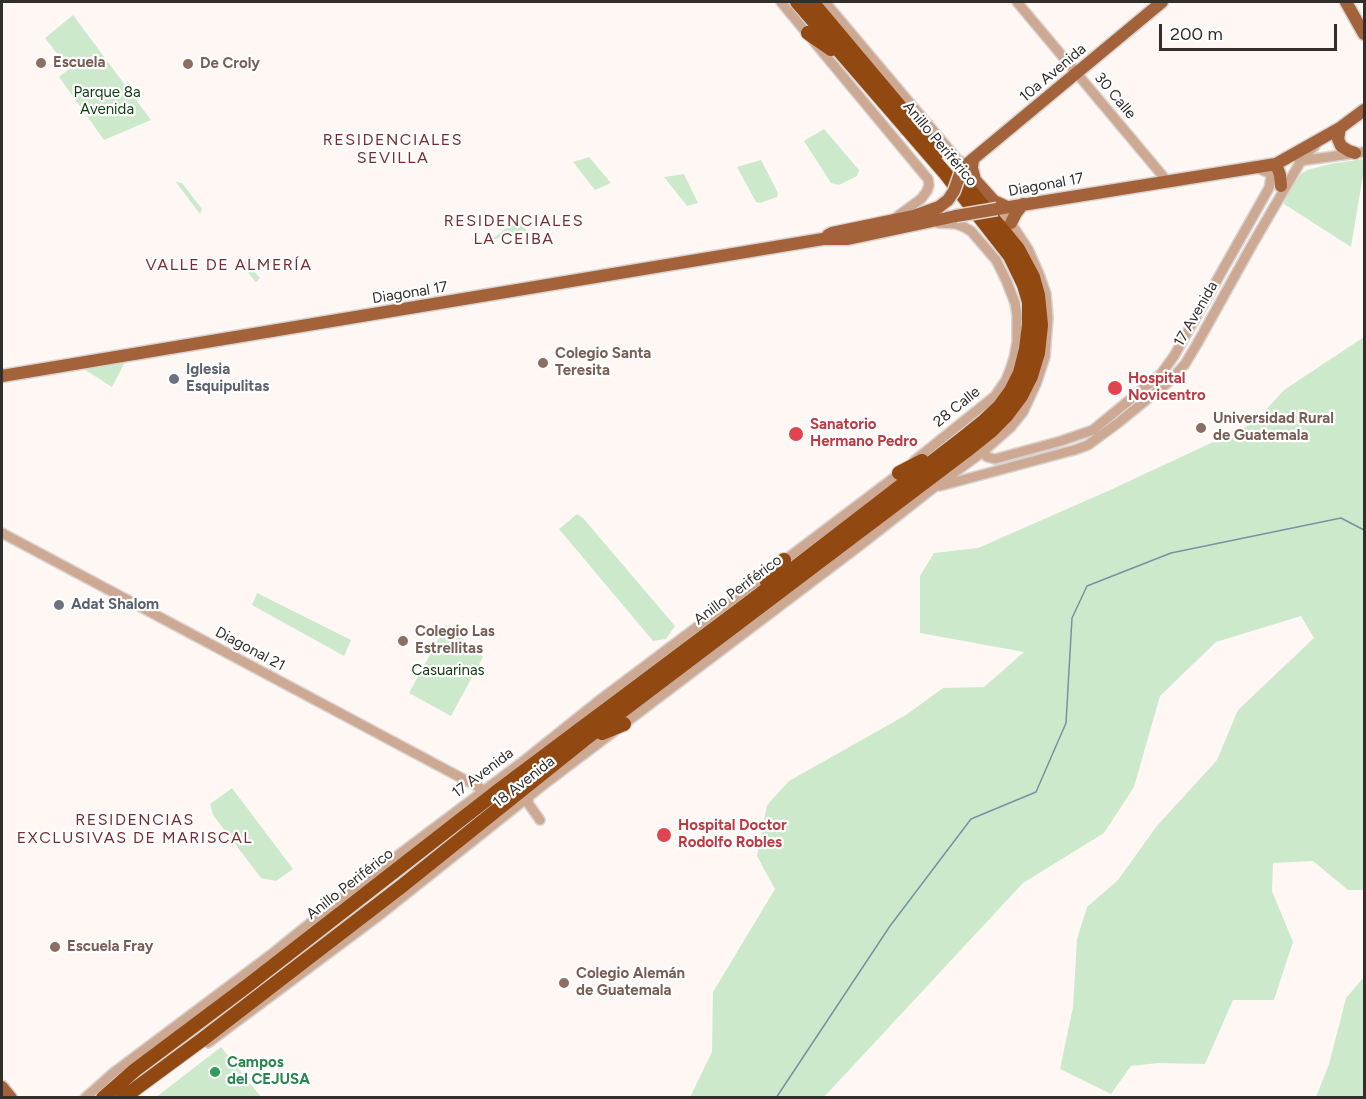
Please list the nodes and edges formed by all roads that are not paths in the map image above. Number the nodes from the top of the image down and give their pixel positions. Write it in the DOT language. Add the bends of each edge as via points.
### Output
graph roads {
  1 [pos="781,2"];
  2 [pos="797,2"];
  3 [pos="1017,2"];
  4 [pos="1162,2"];
  5 [pos="1347,2"];
  6 [pos="818,4"];
  7 [pos="808,33"];
  8 [pos="1365,34"];
  9 [pos="845,58"];
  10 [pos="877,64"];
  11 [pos="1077,73"];
  12 [pos="1365,110"];
  13 [pos="1340,128"];
  14 [pos="1327,136"];
  15 [pos="1360,152"];
  16 [pos="1301,161"];
  17 [pos="968,164"];
  18 [pos="1276,164"];
  19 [pos="1256,168"];
  20 [pos="1167,181"];
  21 [pos="1277,190"];
  22 [pos="954,191"];
  23 [pos="1023,204"];
  24 [pos="1002,208"];
  25 [pos="959,212"];
  26 [pos="890,222"];
  27 [pos="927,223"];
  28 [pos="1011,223"];
  29 [pos="823,239"];
  30 [pos="1197,314"];
  31 [pos="1210,322"];
  32 [pos="1020,374"];
  33 [pos="2,376"];
  34 [pos="963,438"];
  35 [pos="984,451"];
  36 [pos="1003,457"];
  37 [pos="1008,468"];
  38 [pos="899,473"];
  39 [pos="932,489"];
  40 [pos="889,508"];
  41 [pos="2,533"];
  42 [pos="862,544"];
  43 [pos="784,560"];
  44 [pos="755,598"];
  45 [pos="624,724"];
  46 [pos="584,740"];
  47 [pos="484,790"];
  48 [pos="499,790"];
  49 [pos="529,797"];
  50 [pos="453,813"];
  51 [pos="540,820"];
  52 [pos="402,886"];
  53 [pos="376,918"];
  54 [pos="273,953"];
  55 [pos="247,986"];
  56 [pos="240,1019"];
  57 [pos="203,1039"];
  58 [pos="2,1087"];
  59 [pos="11,1098"];
  60 [pos="85,1098"];
  61 [pos="102,1098"];
  62 [pos="123,1098"];
  63 [pos="134,1098"];
  1 -- 7 [label="street"];
  2 -- 9 [label="highway, Anillo Periférico"];
  3 -- 11 [label="street, 30 Calle"];
  4 -- 11 [label="main road, 10a Avenida"];
  5 -- 8 [label="main road"];
  6 -- 10 [label="highway"];
  6 -- 40 [label="highway, Anillo Periférico" via="1018,249 1038,296 1038,352 1021,396 991,431"];
  7 -- 9 [label="highway"];
  7 -- 26 [label="street" via="928,179 927,192 921,199"];
  9 -- 32 [label="highway, Anillo Periférico" via="945,173 1010,256 1029,302"];
  10 -- 17 [label="street" via="958,160"];
  11 -- 17 [label="main road, 10a Avenida"];
  11 -- 20 [label="street, 30 Calle"];
  12 -- 13 [label="main road, 17 Avenida"];
  13 -- 14 [label="main road, 17 Avenida"];
  13 -- 15 [label="main road" via="1341,146"];
  14 -- 16 [label="street, 17 Avenida"];
  14 -- 18 [label="main road, Diagonal 17"];
  15 -- 16 [label="street, Diagonal 17"];
  16 -- 18 [label="street, Diagonal 17"];
  16 -- 21 [label="street, 17 Avenida"];
  17 -- 22 [label="main road, Diagonal 17, bridge"];
  17 -- 24 [label="main road" via="975,180"];
  18 -- 19 [label="main road, Diagonal 17"];
  18 -- 21 [label="main road" via="1280,175"];
  19 -- 20 [label="main road, Diagonal 17"];
  19 -- 21 [label="street" via="1269,173"];
  20 -- 23 [label="main road, Diagonal 17"];
  21 -- 30 [label="street, 17 Avenida"];
  21 -- 31 [label="street, 17 Avenida"];
  22 -- 25 [label="highway"];
  22 -- 26 [label="main road, Diagonal 17, bridge" via="939,207"];
  23 -- 24 [label="main road, Diagonal 17"];
  23 -- 28 [label="main road"];
  24 -- 25 [label="main road, Diagonal 17, bridge"];
  24 -- 28 [label="street"];
  25 -- 27 [label="main road, Diagonal 17"];
  25 -- 32 [label="highway" via="1001,257 1014,281 1022,308"];
  26 -- 29 [label="main road, Diagonal 17" via="832,233"];
  27 -- 29 [label="main road, Diagonal 17" via="848,239"];
  27 -- 38 [label="street, 28 Calle" via="964,227 996,260 1012,292 1017,342 1006,380 995,396"];
  28 -- 35 [label="street" via="1028,249 1046,294 1046,349 1023,412"];
  29 -- 33 [label="main road, Diagonal 17"];
  30 -- 31 [label="street"];
  30 -- 36 [label="street, 17 Avenida" via="1161,374 1093,430"];
  31 -- 37 [label="street, 17 Avenida" via="1172,379 1096,440"];
  32 -- 34 [label="highway, Anillo Periférico" via="1000,406"];
  34 -- 38 [label="highway"];
  34 -- 44 [label="highway, Anillo Periférico"];
  35 -- 36 [label="street" via="989,458"];
  35 -- 39 [label="street"];
  36 -- 37 [label="street"];
  37 -- 39 [label="street, 17 Avenida"];
  38 -- 43 [label="street, 17 Avenida"];
  39 -- 42 [label="street, 18 Avenida"];
  40 -- 42 [label="highway"];
  40 -- 46 [label="highway, Anillo Periférico"];
  41 -- 47 [label="street, Diagonal 21"];
  42 -- 45 [label="street, 18 Avenida"];
  43 -- 44 [label="highway"];
  43 -- 47 [label="street, 17 Avenida"];
  44 -- 48 [label="highway, Anillo Periférico"];
  45 -- 46 [label="highway"];
  45 -- 49 [label="street, 18 Avenida"];
  46 -- 52 [label="highway, Anillo Periférico"];
  47 -- 50 [label="street, 17 Avenida"];
  48 -- 50 [label="highway"];
  48 -- 55 [label="highway, Anillo Periférico"];
  49 -- 51 [label="street" via="528,803"];
  49 -- 53 [label="street, 18 Avenida"];
  50 -- 54 [label="street, 17 Avenida"];
  52 -- 53 [label="highway"];
  52 -- 57 [label="highway, Anillo Periférico"];
  53 -- 56 [label="street, 18 Avenida"];
  54 -- 55 [label="highway"];
  54 -- 60 [label="street, 17 Avenida"];
  55 -- 61 [label="highway, Anillo Periférico"];
  56 -- 57 [label="highway"];
  56 -- 63 [label="street, 18 Avenida"];
  57 -- 62 [label="highway, Anillo Periférico"];
  58 -- 59 [label="main road"];
}
